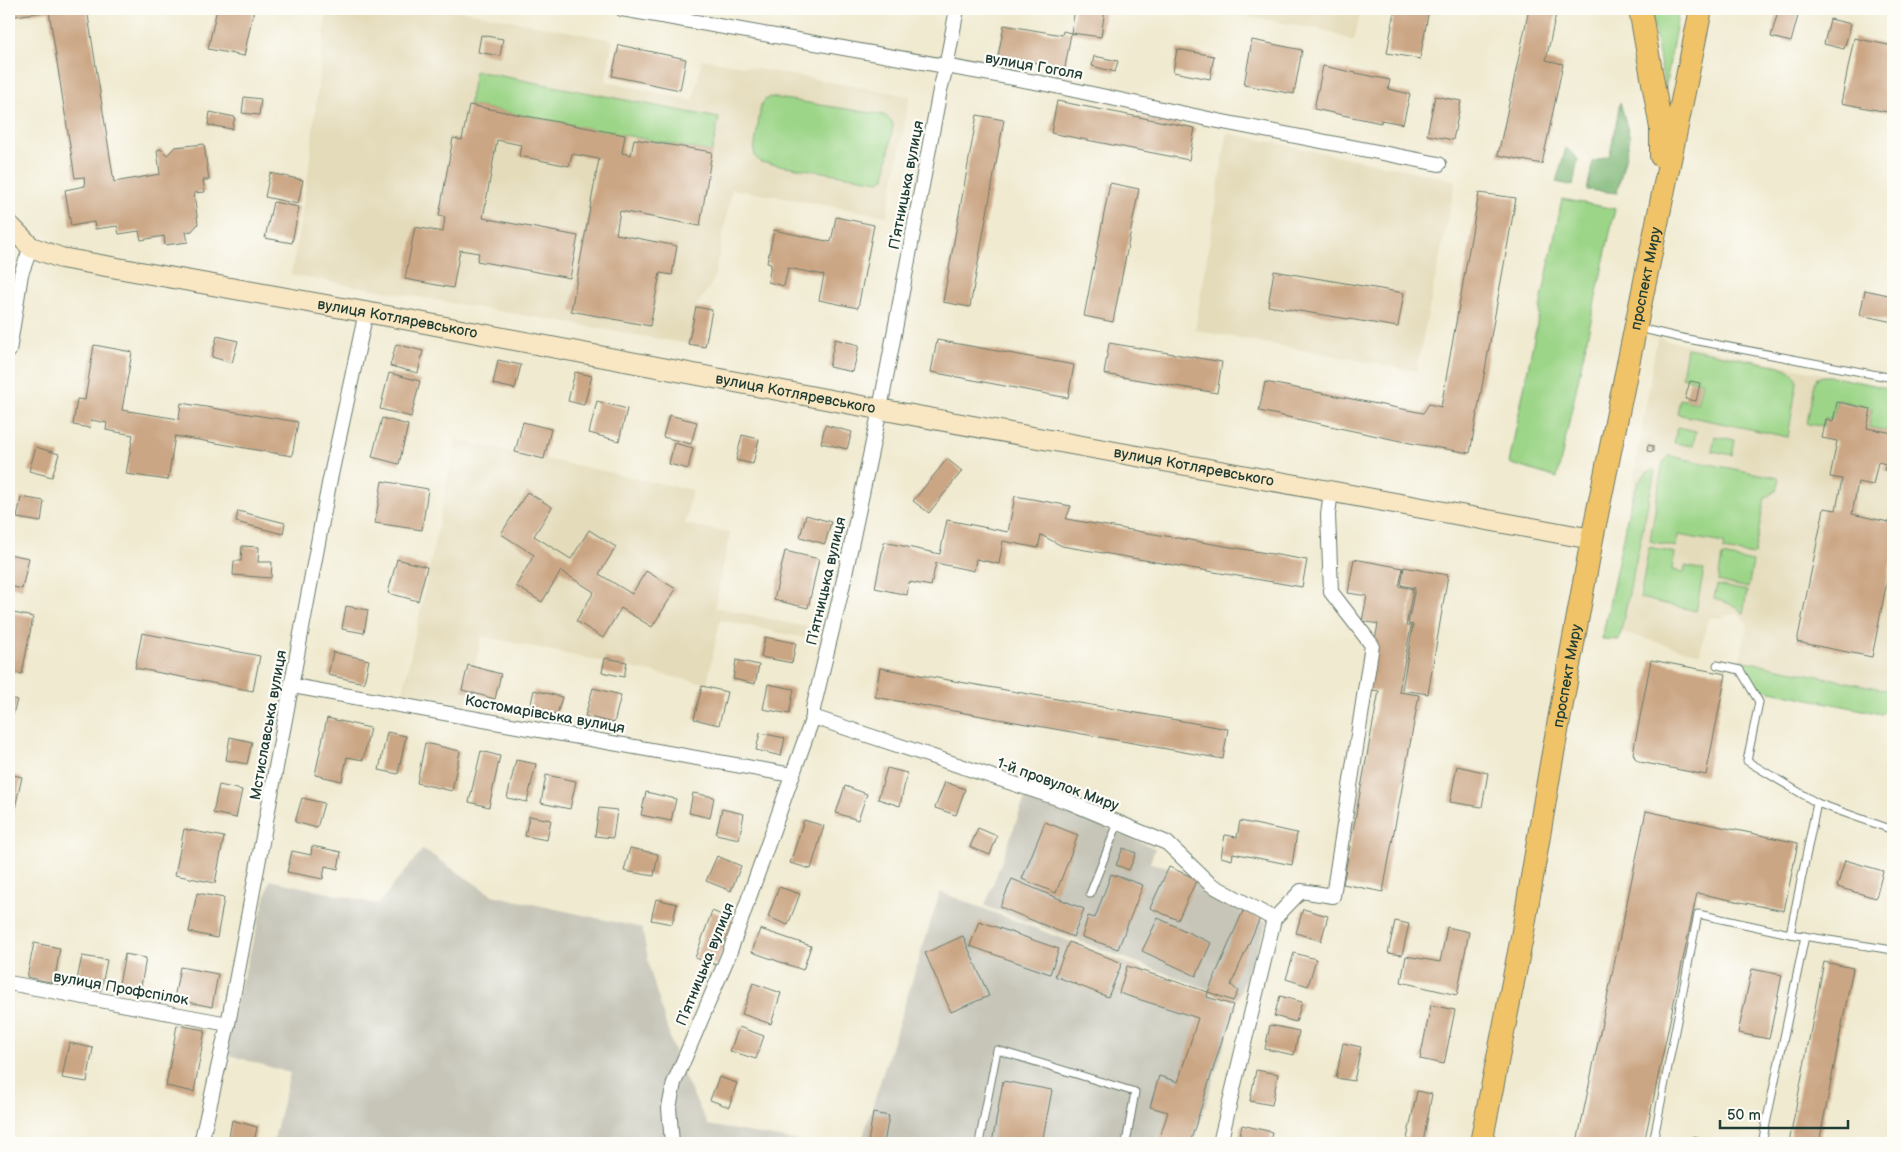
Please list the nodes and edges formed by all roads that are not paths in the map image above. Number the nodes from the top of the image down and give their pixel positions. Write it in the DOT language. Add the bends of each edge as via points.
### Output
graph roads {
  1 [pos="622,9"];
  2 [pos="957,9"];
  3 [pos="1640,9"];
  4 [pos="1702,9"];
  5 [pos="946,68"];
  6 [pos="1439,164"];
  7 [pos="1660,210"];
  8 [pos="9,225"];
  9 [pos="31,247"];
  10 [pos="366,312"];
  11 [pos="1636,328"];
  12 [pos="9,351"];
  13 [pos="1893,378"];
  14 [pos="880,409"];
  15 [pos="1331,491"];
  16 [pos="1592,539"];
  17 [pos="1717,665"];
  18 [pos="292,686"];
  19 [pos="813,717"];
  20 [pos="792,776"];
  21 [pos="1817,803"];
  22 [pos="1118,823"];
  23 [pos="1893,830"];
  24 [pos="1090,894"];
  25 [pos="1274,919"];
  26 [pos="1790,934"];
  27 [pos="1805,936"];
  28 [pos="1893,950"];
  29 [pos="9,983"];
  30 [pos="228,1024"];
  31 [pos="202,1143"];
  32 [pos="672,1143"];
  33 [pos="979,1143"];
  34 [pos="1126,1143"];
  35 [pos="1220,1143"];
  36 [pos="1481,1143"];
  37 [pos="1652,1143"];
  38 [pos="1762,1143"];
  1 -- 5 [label="street, вулиця Гоголя"];
  2 -- 5 [label="street, Пʼятницька вулиця"];
  3 -- 7 [label="main road, проспект Миру" via="1661,128"];
  4 -- 7 [label="main road, проспект Миру"];
  5 -- 6 [label="street, вулиця Гоголя" via="1041,83"];
  5 -- 14 [label="street, Пʼятницька вулиця"];
  7 -- 11 [label="main road, проспект Миру"];
  8 -- 9 [label="street, вулиця Котляревського"];
  9 -- 10 [label="street, вулиця Котляревського" via="61,258"];
  9 -- 12 [label="street" via="21,274"];
  10 -- 14 [label="street, вулиця Котляревського"];
  10 -- 18 [label="street, Мстиславська вулиця" via="327,494"];
  11 -- 13 [label="lane"];
  11 -- 16 [label="main road, проспект Миру"];
  14 -- 15 [label="street, вулиця Котляревського"];
  14 -- 19 [label="street, Пʼятницька вулиця"];
  15 -- 16 [label="street, вулиця Котляревського"];
  15 -- 25 [label="street" via="1328,516 1331,592 1372,645 1333,896 1301,892"];
  16 -- 36 [label="main road, проспект Миру" via="1522,936"];
  17 -- 21 [label="lane" via="1740,670 1759,702 1747,761"];
  18 -- 20 [label="street, Костомарівська вулиця"];
  18 -- 30 [label="street, Мстиславська вулиця"];
  19 -- 20 [label="street, Пʼятницька вулиця"];
  19 -- 22 [label="street, 1-й провулок Миру" via="1068,802"];
  20 -- 32 [label="street, Пʼятницька вулиця" via="729,954 674,1082 669,1108"];
  21 -- 23 [label="lane"];
  21 -- 26 [label="lane"];
  22 -- 24 [label="lane"];
  22 -- 25 [label="street, 1-й провулок Миру" via="1167,843 1210,884"];
  25 -- 35 [label="street"];
  26 -- 27 [label="lane"];
  26 -- 37 [label="lane" via="1698,914"];
  27 -- 28 [label="lane"];
  27 -- 38 [label="lane"];
  29 -- 30 [label="street, вулиця Профспілок"];
  30 -- 31 [label="street, Мстиславська вулиця"];
  33 -- 34 [label="lane" via="997,1050 1135,1092"];
}
